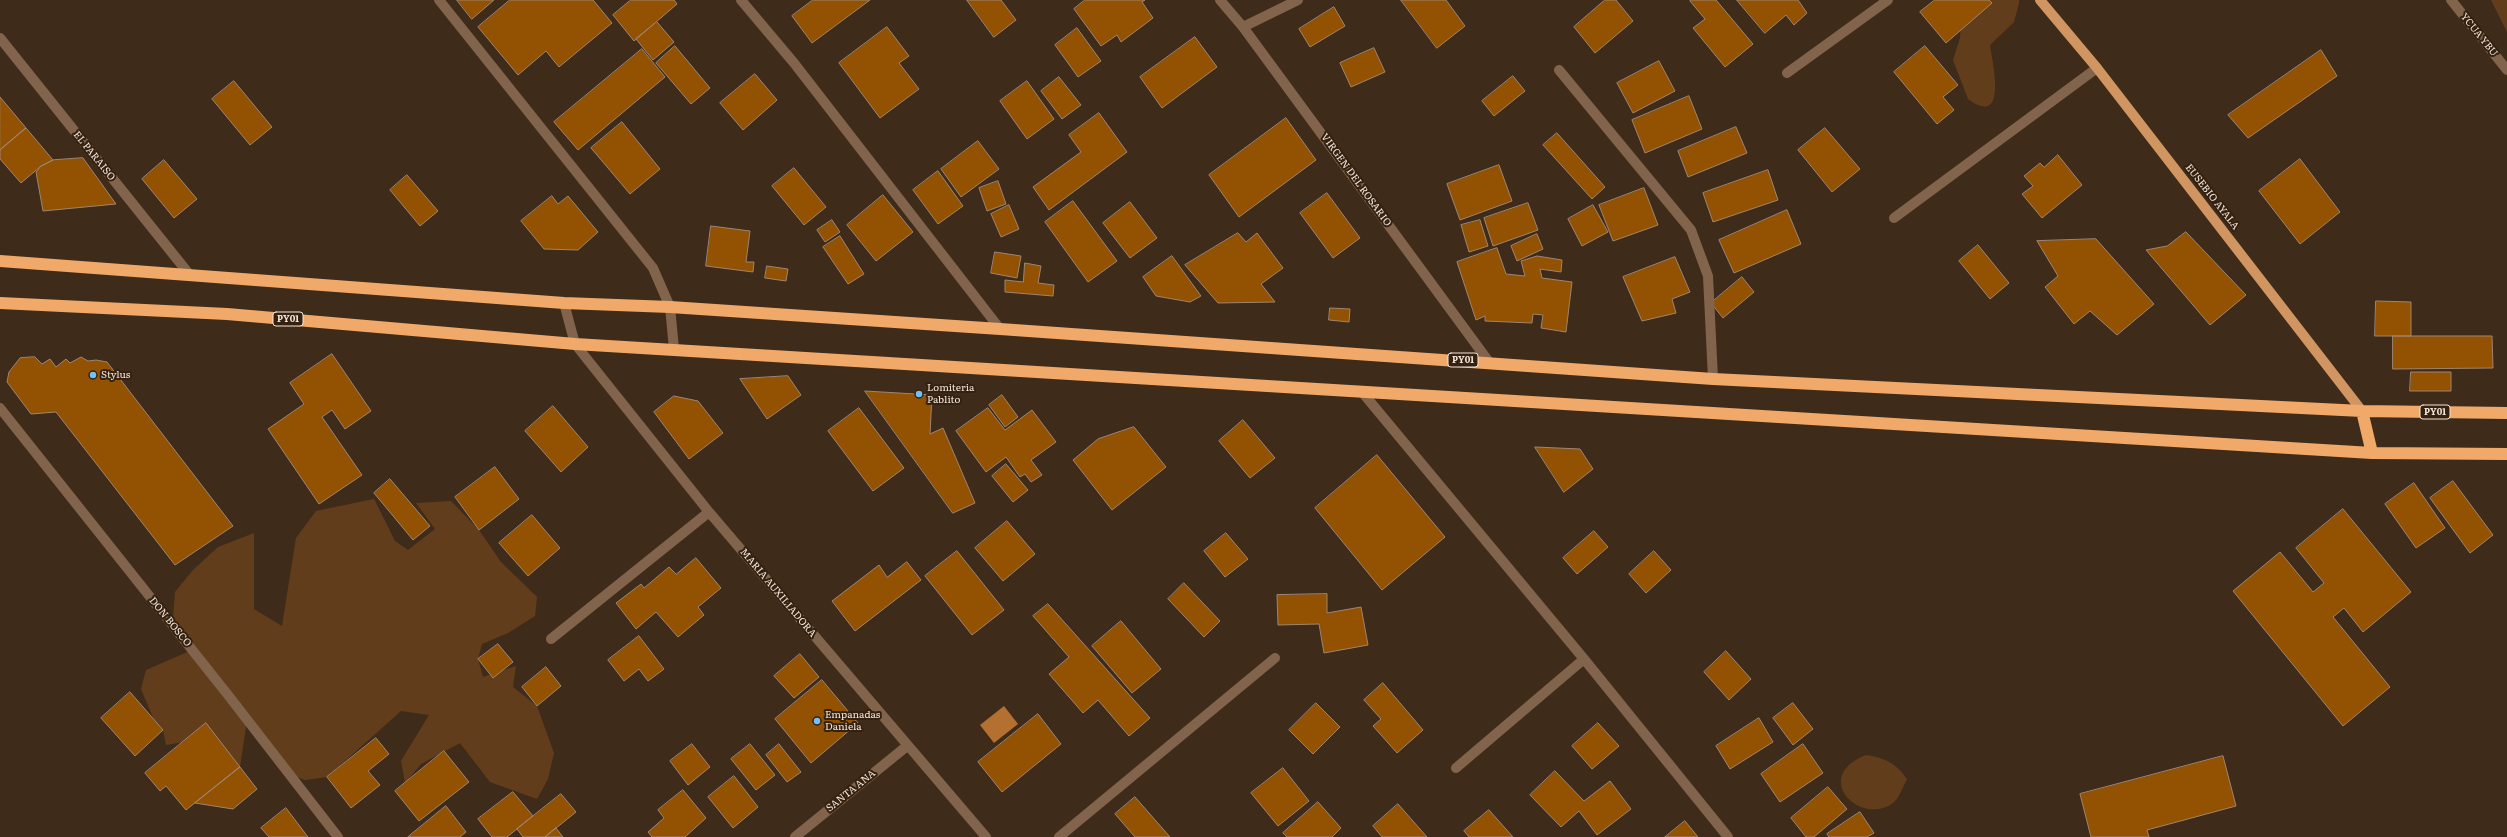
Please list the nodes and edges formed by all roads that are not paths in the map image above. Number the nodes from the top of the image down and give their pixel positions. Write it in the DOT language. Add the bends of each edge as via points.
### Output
graph roads {
  1 [pos="439,0"];
  2 [pos="741,0"];
  3 [pos="1220,0"];
  4 [pos="1298,0"];
  5 [pos="1888,0"];
  6 [pos="2040,0"];
  7 [pos="2451,0"];
  8 [pos="1243,27"];
  9 [pos="0,38"];
  10 [pos="2096,68"];
  11 [pos="1559,70"];
  12 [pos="2507,70"];
  13 [pos="1787,73"];
  14 [pos="1894,218"];
  15 [pos="0,261"];
  16 [pos="189,274"];
  17 [pos="0,303"];
  18 [pos="564,303"];
  19 [pos="670,307"];
  20 [pos="1000,329"];
  21 [pos="575,344"];
  22 [pos="674,349"];
  23 [pos="1489,362"];
  24 [pos="1713,379"];
  25 [pos="1362,392"];
  26 [pos="0,408"];
  27 [pos="2362,411"];
  28 [pos="2507,413"];
  29 [pos="2372,453"];
  30 [pos="2507,454"];
  31 [pos="709,512"];
  32 [pos="551,639"];
  33 [pos="1275,658"];
  34 [pos="1584,658"];
  35 [pos="907,746"];
  36 [pos="1456,768"];
  37 [pos="338,837"];
  38 [pos="795,837"];
  39 [pos="986,837"];
  40 [pos="1059,837"];
  41 [pos="1728,837"];
  1 -- 19 [label="street" via="653,268"];
  2 -- 20 [label="street" via="794,63"];
  3 -- 8 [label="street, VIRGEN DEL ROSARIO"];
  4 -- 8 [label="street"];
  5 -- 13 [label="street"];
  6 -- 10 [label="main road, EUSEBIO AYALA"];
  7 -- 12 [label="street, YCUA YBU"];
  8 -- 23 [label="street, VIRGEN DEL ROSARIO"];
  9 -- 16 [label="street, EL PARAISO"];
  10 -- 14 [label="street"];
  10 -- 27 [label="main road, EUSEBIO AYALA"];
  11 -- 24 [label="street" via="1691,230 1708,276"];
  15 -- 16 [label="highway, PY01"];
  16 -- 18 [label="highway, PY01"];
  17 -- 21 [label="highway, PY01" via="227,314"];
  18 -- 19 [label="highway, PY01"];
  18 -- 21 [label="street"];
  19 -- 20 [label="highway, PY01"];
  19 -- 22 [label="street"];
  20 -- 23 [label="highway, PY01"];
  21 -- 22 [label="highway, PY01"];
  21 -- 31 [label="street, MARIA AUXILIADORA"];
  22 -- 25 [label="highway, PY01"];
  23 -- 24 [label="highway, PY01"];
  24 -- 27 [label="highway, PY01"];
  25 -- 29 [label="highway, PY01"];
  25 -- 34 [label="street"];
  26 -- 37 [label="street, DON BOSCO"];
  27 -- 28 [label="highway, PY01"];
  27 -- 29 [label="highway"];
  29 -- 30 [label="highway, PY01"];
  31 -- 32 [label="street"];
  31 -- 35 [label="street, MARIA AUXILIADORA"];
  33 -- 40 [label="street"];
  34 -- 36 [label="street"];
  34 -- 41 [label="street"];
  35 -- 38 [label="street, SANTA ANA"];
  35 -- 39 [label="street, MARIA AUXILIADORA"];
}
